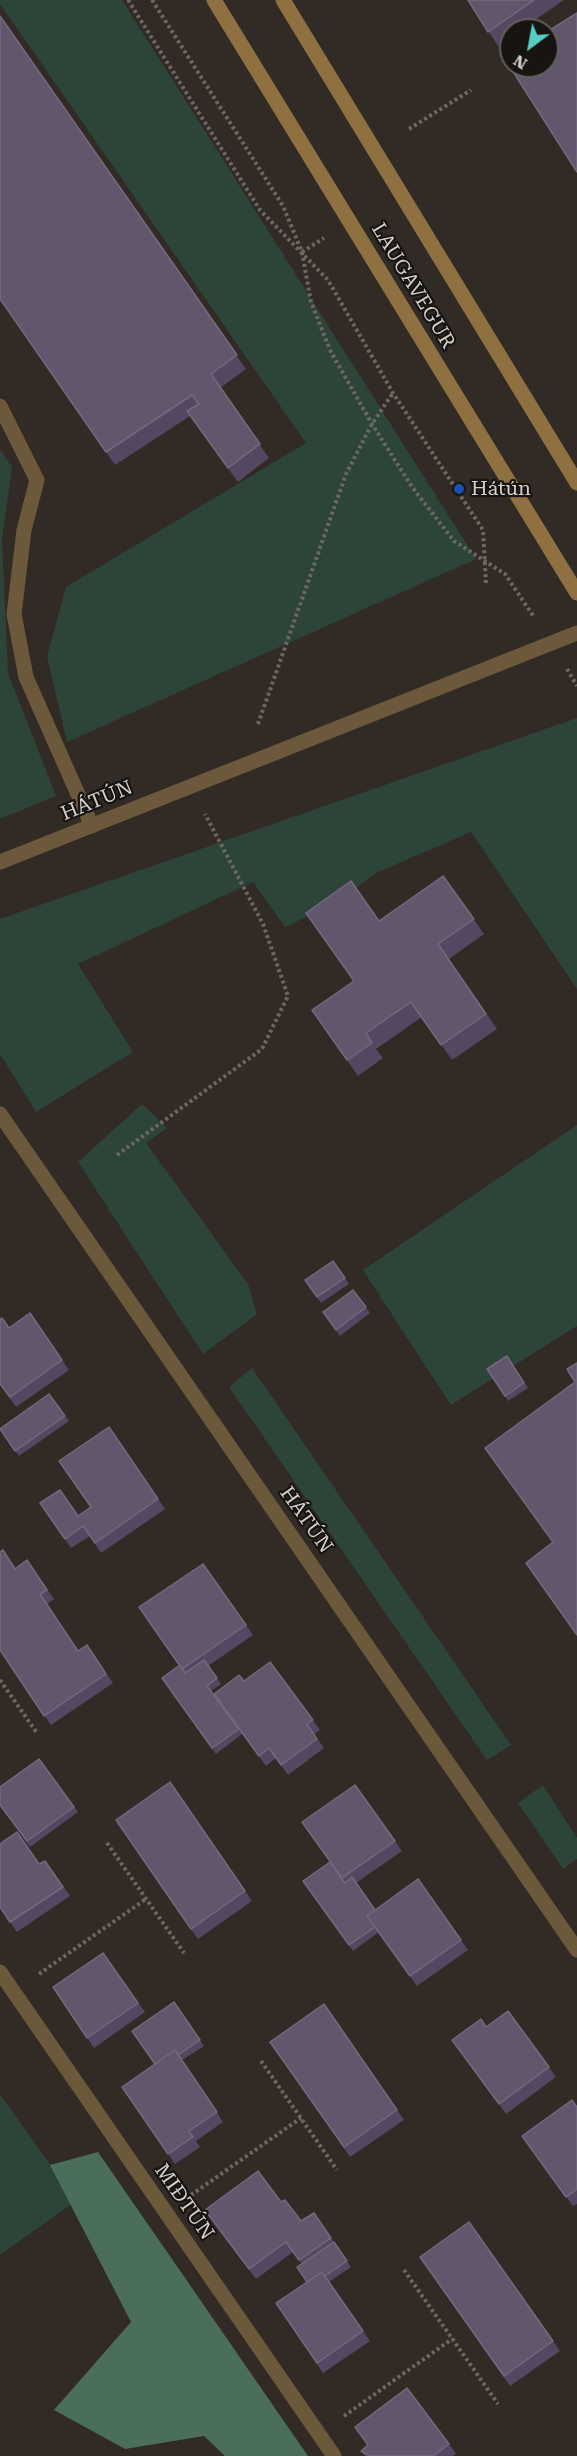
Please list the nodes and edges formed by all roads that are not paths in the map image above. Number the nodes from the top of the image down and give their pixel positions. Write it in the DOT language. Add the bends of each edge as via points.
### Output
graph roads {
  1 [pos="214,0"];
  2 [pos="283,0"];
  3 [pos="0,406"];
  4 [pos="577,483"];
  5 [pos="577,593"];
  6 [pos="577,633"];
  7 [pos="92,826"];
  8 [pos="0,862"];
  9 [pos="0,1114"];
  10 [pos="577,1950"];
  11 [pos="0,1972"];
  12 [pos="334,2456"];
  1 -- 5 [label="main road, LAUGAVEGUR"];
  2 -- 4 [label="main road, LAUGAVEGUR"];
  3 -- 7 [label="street" via="37,480 24,530 14,614 26,676"];
  6 -- 7 [label="street, HÁTÚN"];
  7 -- 8 [label="street, HÁTÚN"];
  9 -- 10 [label="street, HÁTÚN"];
  11 -- 12 [label="street, MIÐTÚN"];
}
